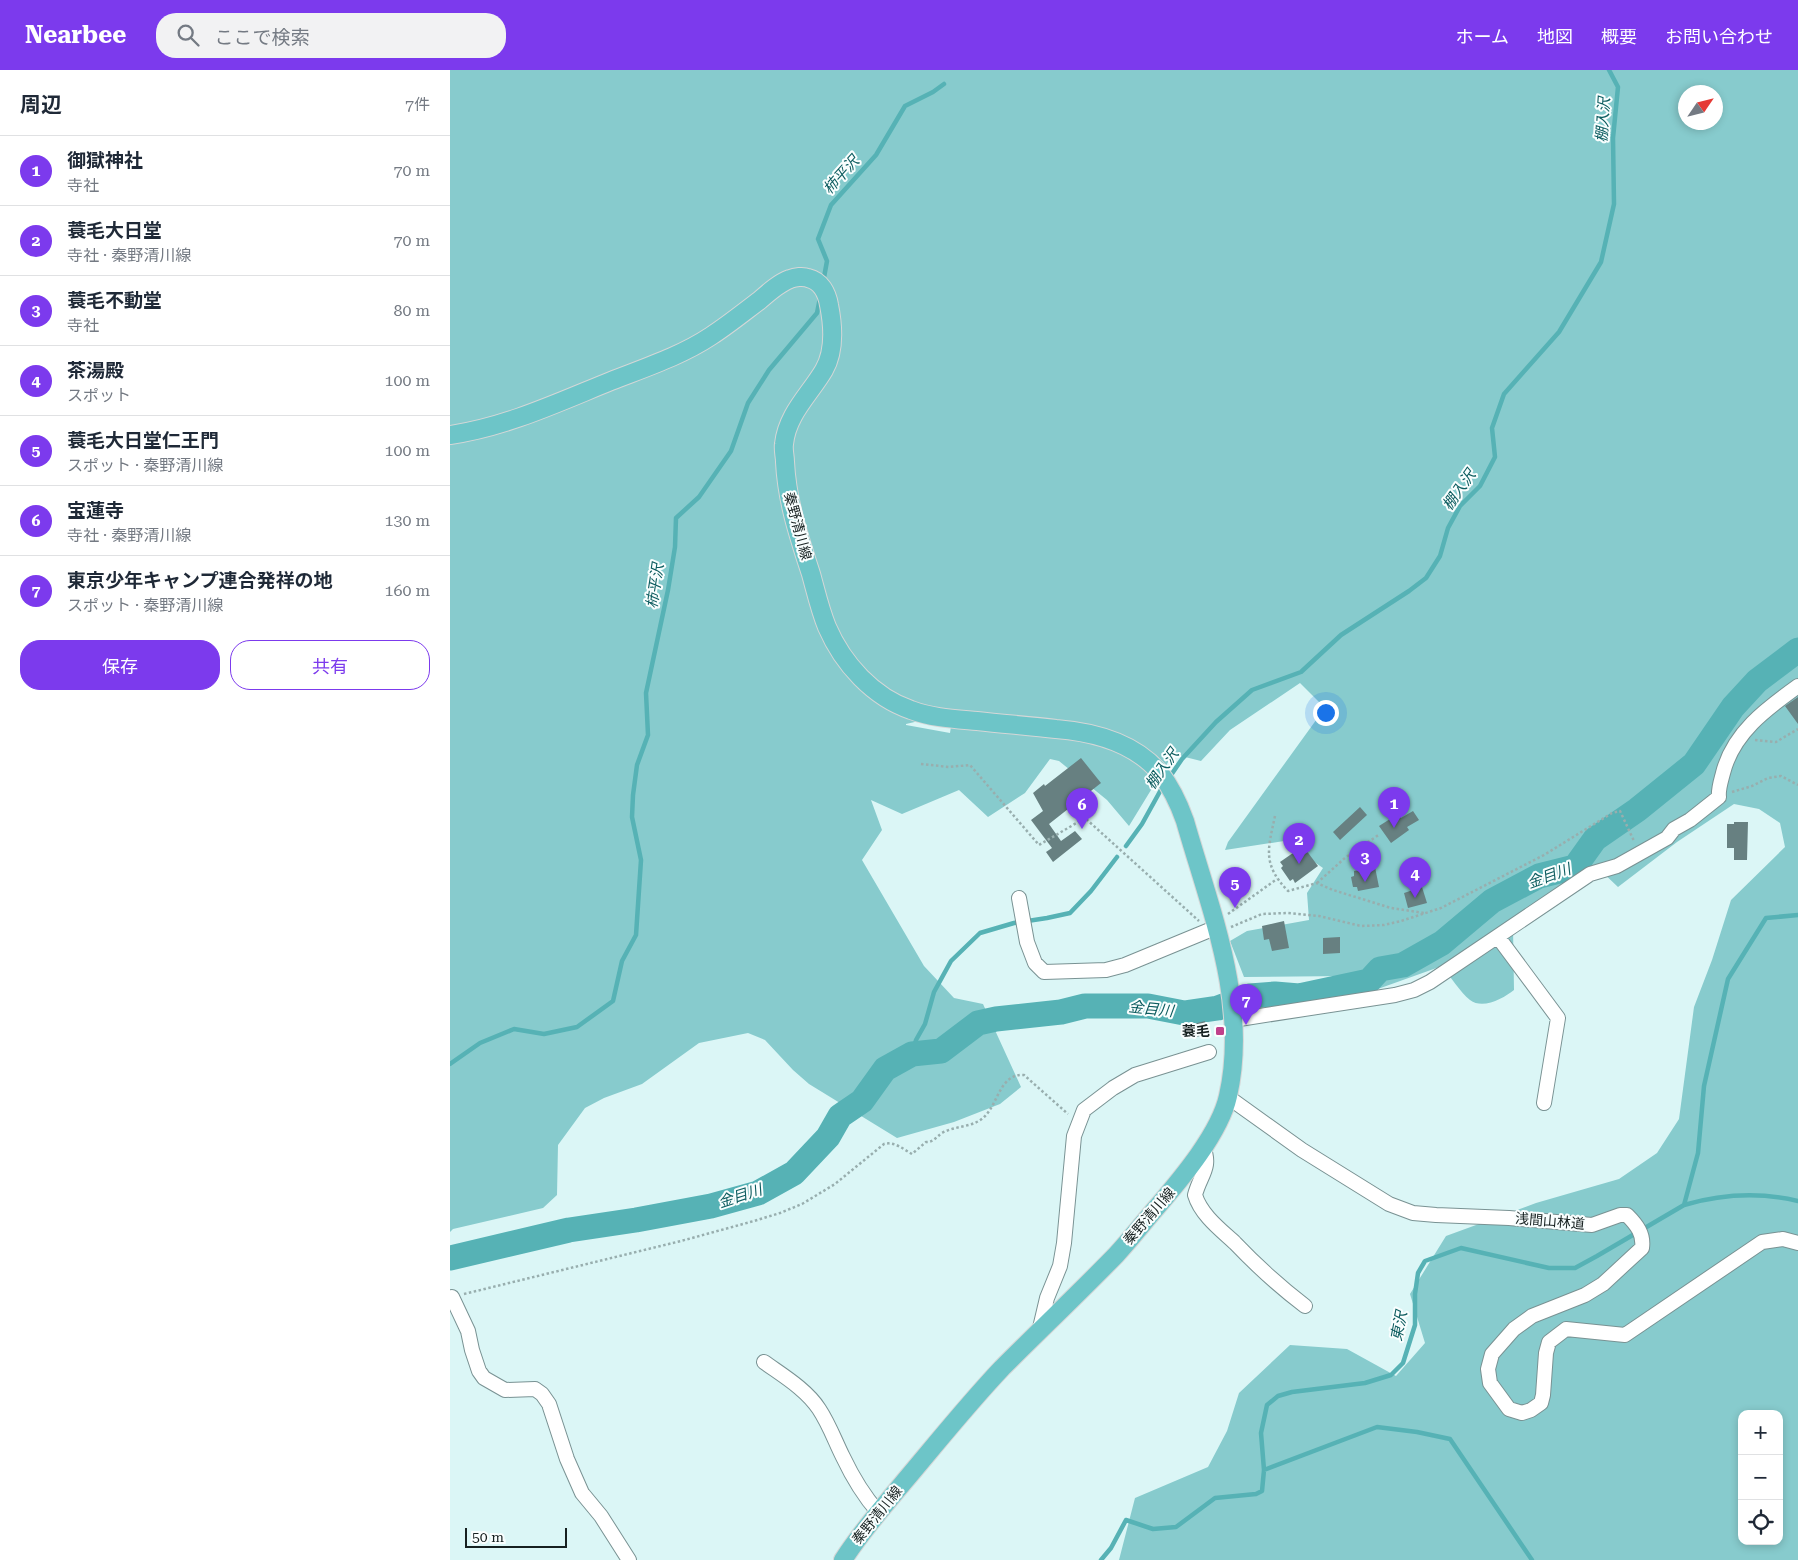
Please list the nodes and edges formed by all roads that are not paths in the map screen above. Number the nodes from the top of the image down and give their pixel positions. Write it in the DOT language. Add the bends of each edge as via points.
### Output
graph roads {
  1 [pos="450,435"];
  2 [pos="1798,686"];
  3 [pos="1019,898"];
  4 [pos="1217,927"];
  5 [pos="1498,937"];
  6 [pos="1232,1016"];
  7 [pos="1209,1052"];
  8 [pos="1228,1097"];
  9 [pos="1544,1103"];
  10 [pos="1203,1147"];
  11 [pos="1798,1243"];
  12 [pos="452,1297"];
  13 [pos="1305,1306"];
  14 [pos="1040,1332"];
  15 [pos="764,1362"];
  16 [pos="878,1512"];
  17 [pos="629,1560"];
  18 [pos="842,1560"];
  1 -- 4 [label="main road, 秦野清川線" via="531,414 672,356 705,340 791,279 805,277 820,284 827,295 833,323 831,349 826,367 790,421 784,444 789,501 827,626 840,651 871,688 910,710 936,717 1093,734 1132,750 1160,773 1170,789 1185,821"];
  2 -- 5 [label="street" via="1766,710 1732,748 1718,790 1719,797 1674,829 1667,838 1617,866 1590,874"];
  3 -- 4 [label="street" via="1027,942 1035,963 1044,972 1106,970"];
  4 -- 6 [label="main road, 秦野清川線" via="1229,982"];
  5 -- 6 [label="street" via="1414,990"];
  5 -- 9 [label="street" via="1558,1018"];
  6 -- 8 [label="main road, 秦野清川線" via="1234,1047"];
  7 -- 14 [label="street" via="1135,1075 1084,1110 1074,1136 1060,1266 1047,1298"];
  8 -- 10 [label="main road, 秦野清川線"];
  8 -- 11 [label="street, 浅間山林道" via="1302,1150 1389,1204 1413,1213 1592,1225 1627,1215 1636,1224 1643,1239 1642,1248 1603,1284 1585,1296 1532,1316 1514,1329 1492,1354 1488,1369 1490,1383 1509,1409 1522,1413 1541,1403 1549,1342 1566,1329 1625,1335 1762,1242 1783,1239"];
  10 -- 13 [label="street" via="1208,1158 1195,1195 1203,1210 1264,1272"];
  10 -- 14 [label="main road, 秦野清川線" via="1184,1177 1117,1254"];
  12 -- 17 [label="street" via="484,1378 505,1390 535,1389 549,1404 582,1493"];
  14 -- 16 [label="main road, 秦野清川線" via="1001,1370"];
  15 -- 16 [label="street" via="818,1407 844,1459"];
  16 -- 18 [label="main road, 秦野清川線"];
}
